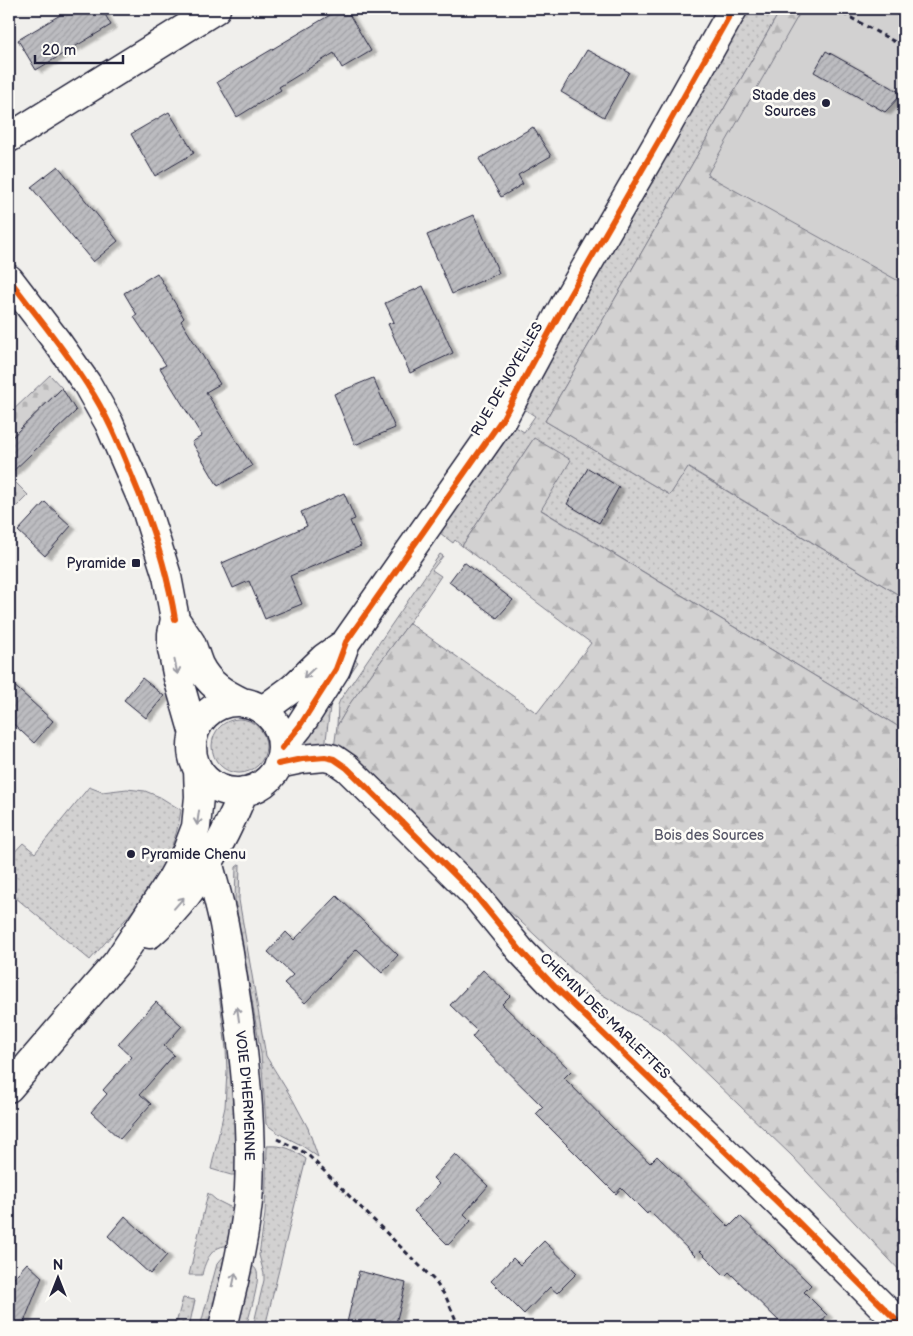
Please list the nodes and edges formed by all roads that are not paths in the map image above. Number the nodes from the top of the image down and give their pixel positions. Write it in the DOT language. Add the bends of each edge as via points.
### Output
graph roads {
  1 [pos="216,9"];
  2 [pos="733,9"];
  3 [pos="9,138"];
  4 [pos="9,279"];
  5 [pos="176,619"];
  6 [pos="346,642"];
  7 [pos="253,706"];
  8 [pos="194,734"];
  9 [pos="280,756"];
  10 [pos="198,770"];
  11 [pos="244,791"];
  12 [pos="209,865"];
  13 [pos="118,961"];
  14 [pos="9,1088"];
  15 [pos="224,1327"];
  16 [pos="903,1327"];
  1 -- 3 [label="street"];
  2 -- 6 [label="street, RUE DE NOYELLES" via="503,418"];
  4 -- 5 [label="street" via="82,377 122,450 146,509 167,576"];
  5 -- 7 [label="street" via="210,682"];
  5 -- 8 [label="street, one-way" via="172,650"];
  6 -- 7 [label="street, RUE DE NOYELLES, one-way" via="293,688"];
  6 -- 9 [label="street, RUE DE NOYELLES" via="336,669"];
  7 -- 8 [label="street" via="234,702 223,704 205,715"];
  7 -- 9 [label="street" via="271,717 277,726 281,737"];
  8 -- 10 [label="street" via="192,746"];
  9 -- 11 [label="street" via="270,777"];
  9 -- 16 [label="street, CHEMIN DES MARLETTES" via="325,757 347,768 476,896 545,976"];
  10 -- 11 [label="street" via="218,788"];
  10 -- 13 [label="street, one-way" via="198,814 192,840 171,880"];
  11 -- 12 [label="street"];
  13 -- 12 [label="street, one-way" via="159,926"];
  15 -- 12 [label="street, VOIE D'HERMENNE, one-way" via="246,1212 249,1129 244,1059 232,971"];
  13 -- 14 [label="street"];
}
